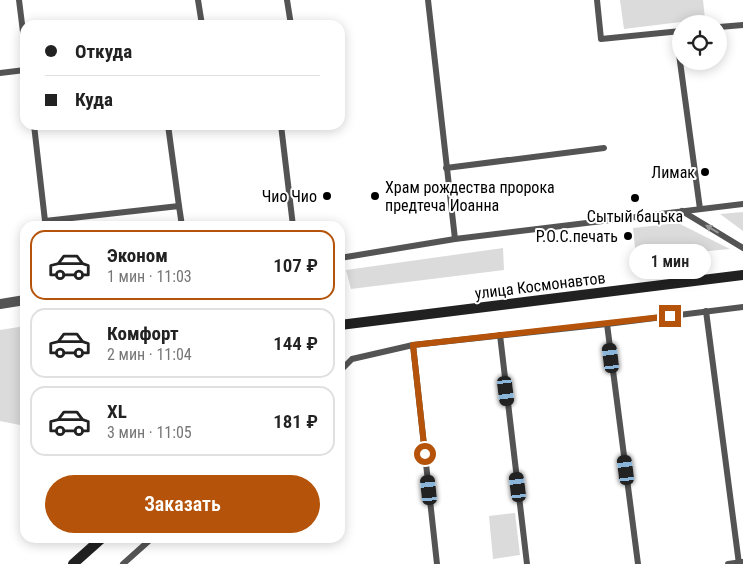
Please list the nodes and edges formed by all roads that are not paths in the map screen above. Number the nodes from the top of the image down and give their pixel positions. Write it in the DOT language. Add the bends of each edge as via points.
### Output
graph roads {
  1 [pos="20,0"];
  2 [pos="198,0"];
  3 [pos="288,0"];
  4 [pos="428,0"];
  5 [pos="597,0"];
  6 [pos="22,20"];
  7 [pos="201,20"];
  8 [pos="290,20"];
  9 [pos="743,25"];
  10 [pos="727,26"];
  11 [pos="672,32"];
  12 [pos="683,70"];
  13 [pos="20,71"];
  14 [pos="0,73"];
  15 [pos="35,130"];
  16 [pos="169,130"];
  17 [pos="282,130"];
  18 [pos="604,148"];
  19 [pos="446,168"];
  20 [pos="743,204"];
  21 [pos="179,206"];
  22 [pos="700,209"];
  23 [pos="682,211"];
  24 [pos="181,221"];
  25 [pos="292,221"];
  26 [pos="455,239"];
  27 [pos="743,248"];
  28 [pos="345,257"];
  29 [pos="743,275"];
  30 [pos="20,301"];
  31 [pos="0,304"];
  32 [pos="743,307"];
  33 [pos="706,311"];
  34 [pos="607,324"];
  35 [pos="345,325"];
  36 [pos="500,335"];
  37 [pos="413,345"];
  38 [pos="345,366"];
  39 [pos="97,543"];
  40 [pos="147,543"];
  41 [pos="740,563"];
  42 [pos="73,564"];
  43 [pos="123,564"];
  44 [pos="438,564"];
  45 [pos="527,564"];
  46 [pos="638,564"];
  47 [pos="728,564"];
  1 -- 6 [label="lane"];
  2 -- 7 [label="lane"];
  3 -- 8 [label="lane"];
  4 -- 19 [label="lane"];
  5 -- 11 [label="lane" via="601,39"];
  9 -- 10 [label="lane"];
  12 -- 22 [label="lane"];
  13 -- 14 [label="lane"];
  15 -- 21 [label="lane" via="45,220"];
  16 -- 21 [label="lane"];
  17 -- 25 [label="lane"];
  18 -- 19 [label="lane"];
  19 -- 26 [label="lane"];
  20 -- 22 [label="lane"];
  21 -- 24 [label="lane"];
  22 -- 23 [label="lane"];
  23 -- 26 [label="lane"];
  27 -- 23 [label="lane, one-way"];
  26 -- 28 [label="lane"];
  29 -- 35 [label="main road, улица Космонавтов"];
  30 -- 31 [label="street"];
  32 -- 33 [label="lane"];
  33 -- 34 [label="lane"];
  33 -- 41 [label="lane"];
  34 -- 36 [label="lane"];
  34 -- 46 [label="lane"];
  36 -- 37 [label="lane"];
  36 -- 45 [label="lane"];
  37 -- 38 [label="lane" via="352,359"];
  37 -- 44 [label="lane"];
  39 -- 42 [label="main road"];
  40 -- 43 [label="lane"];
  41 -- 47 [label="lane"];
}
